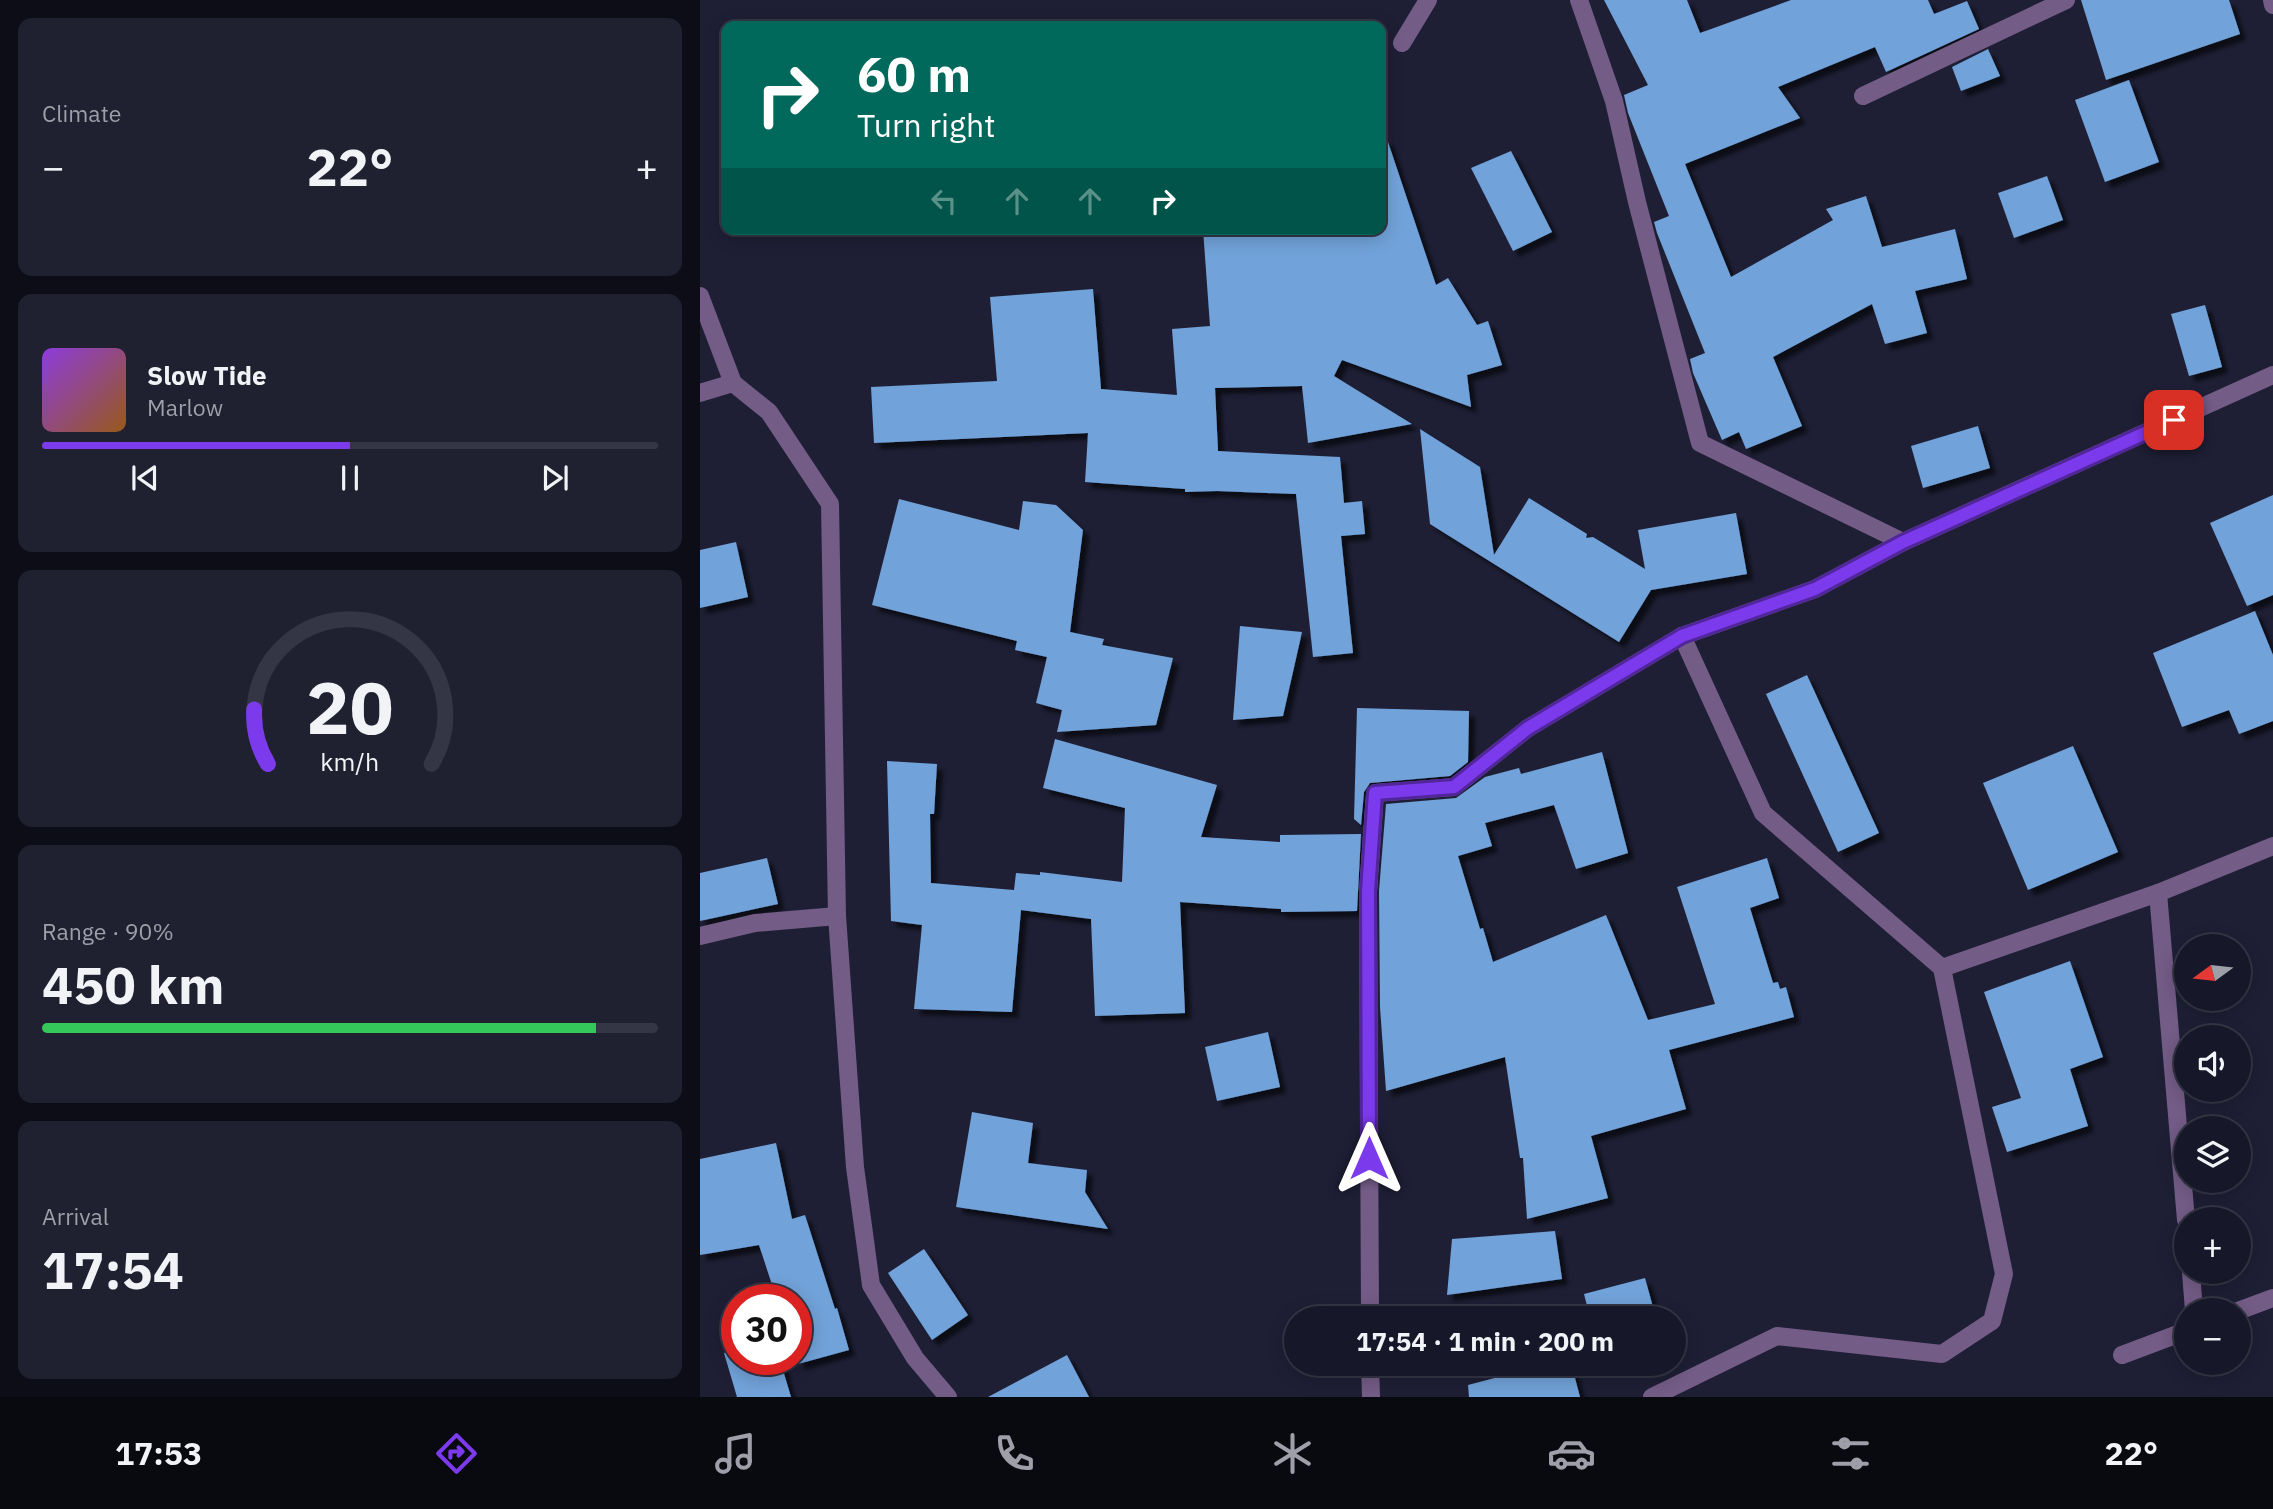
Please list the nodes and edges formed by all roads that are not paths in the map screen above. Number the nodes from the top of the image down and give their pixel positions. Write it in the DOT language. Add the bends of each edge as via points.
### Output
graph roads {
  1 [pos="1428,0"];
  2 [pos="1579,0"];
  3 [pos="2066,0"];
  4 [pos="1402,43"];
  5 [pos="1863,96"];
  6 [pos="700,296"];
  7 [pos="2273,376"];
  8 [pos="733,383"];
  9 [pos="700,393"];
  10 [pos="1903,542"];
  11 [pos="1682,636"];
  12 [pos="2273,846"];
  13 [pos="2158,893"];
  14 [pos="837,916"];
  15 [pos="700,936"];
  16 [pos="1942,968"];
  17 [pos="2185,1207"];
  18 [pos="2273,1298"];
  19 [pos="1370,1306"];
  20 [pos="2251,1306"];
  21 [pos="2174,1336"];
  22 [pos="2122,1355"];
  23 [pos="1370,1376"];
  24 [pos="948,1397"];
  25 [pos="1371,1397"];
  26 [pos="1652,1397"];
  1 -- 4 [label="street"];
  2 -- 10 [label="street" via="1614,101 1700,443"];
  3 -- 5 [label="street"];
  6 -- 8 [label="street"];
  7 -- 10 [label="street"];
  8 -- 9 [label="street"];
  8 -- 14 [label="street" via="769,412 830,504"];
  10 -- 11 [label="street" via="1815,589"];
  11 -- 16 [label="street" via="1763,813"];
  11 -- 19 [label="street" via="1528,728 1454,787 1375,793 1368,891"];
  12 -- 13 [label="street"];
  13 -- 16 [label="street"];
  13 -- 17 [label="street"];
  14 -- 15 [label="street" via="755,923"];
  14 -- 24 [label="street" via="855,1167 871,1285 915,1358"];
  16 -- 26 [label="street" via="2004,1273 1992,1321 1942,1354 1777,1336"];
  18 -- 20 [label="street"];
  21 -- 22 [label="street"];
  23 -- 25 [label="street"];
}
